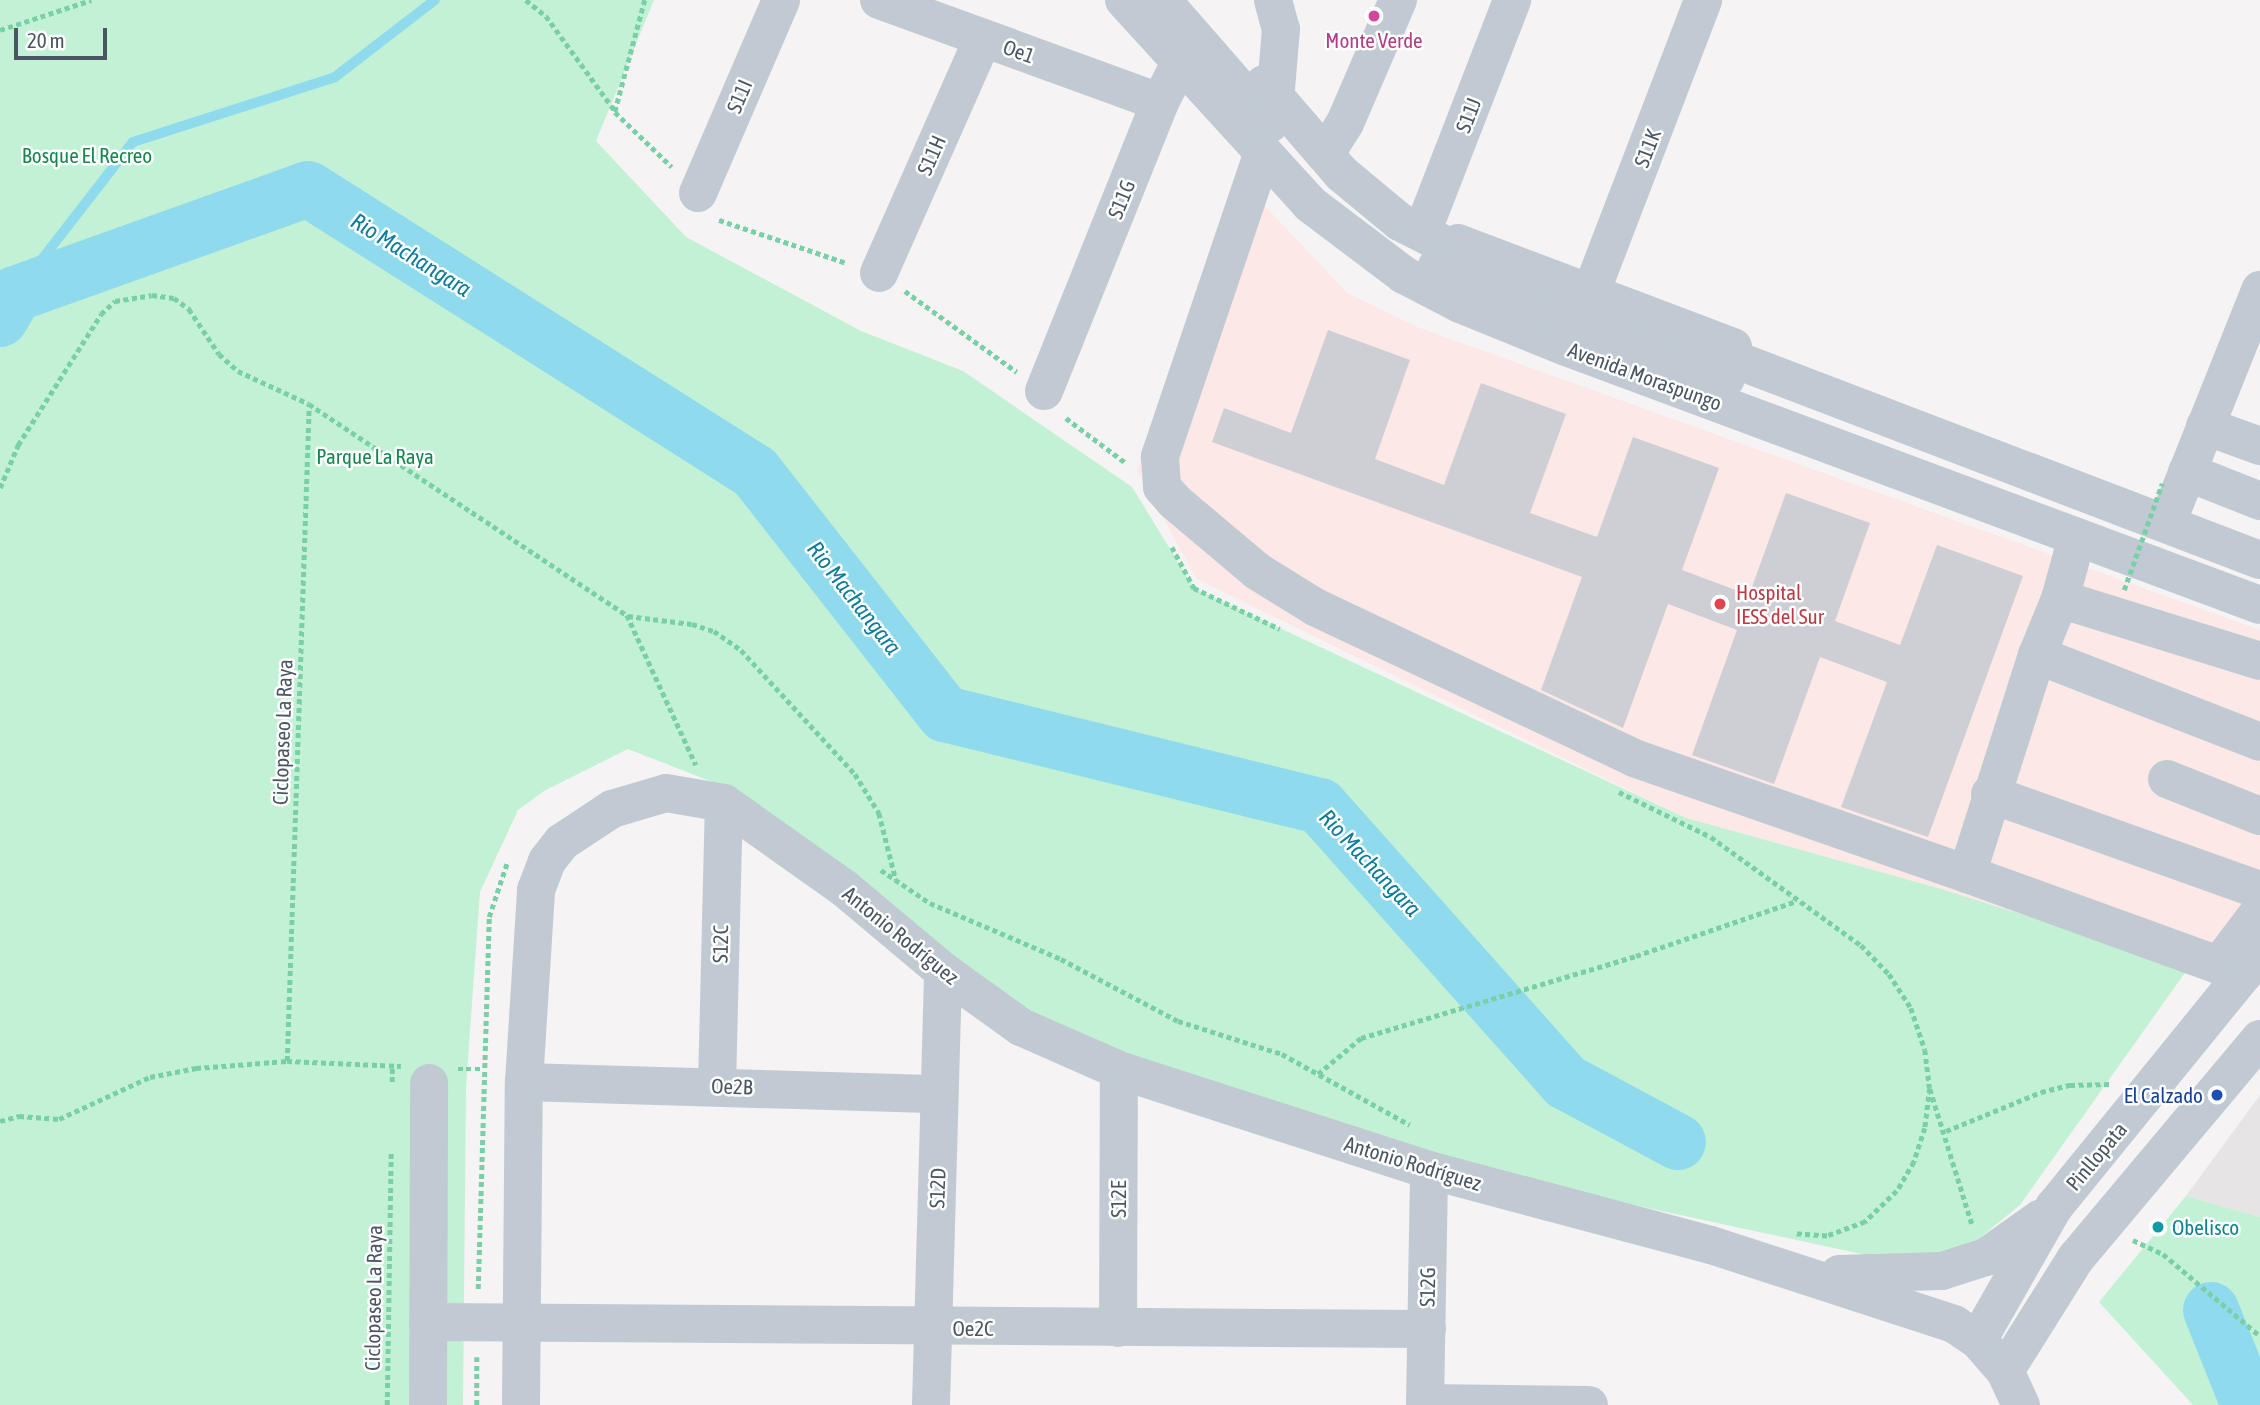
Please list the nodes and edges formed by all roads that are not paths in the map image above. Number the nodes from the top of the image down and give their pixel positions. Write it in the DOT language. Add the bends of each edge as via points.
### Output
graph roads {
  1 [pos="781,0"];
  2 [pos="879,0"];
  3 [pos="1124,0"];
  4 [pos="1162,0"];
  5 [pos="1273,0"];
  6 [pos="1398,0"];
  7 [pos="1512,0"];
  8 [pos="1703,0"];
  9 [pos="1198,22"];
  10 [pos="982,38"];
  11 [pos="1276,89"];
  12 [pos="1160,102"];
  13 [pos="1328,150"];
  14 [pos="1263,152"];
  15 [pos="698,192"];
  16 [pos="1423,230"];
  17 [pos="879,273"];
  18 [pos="1590,295"];
  19 [pos="2258,298"];
  20 [pos="2246,364"];
  21 [pos="1044,391"];
  22 [pos="2206,426"];
  23 [pos="2260,446"];
  24 [pos="2179,495"];
  25 [pos="2260,501"];
  26 [pos="2077,537"];
  27 [pos="2260,542"];
  28 [pos="2260,560"];
  29 [pos="2260,587"];
  30 [pos="2060,599"];
  31 [pos="2260,605"];
  32 [pos="2037,655"];
  33 [pos="2260,661"];
  34 [pos="2260,742"];
  35 [pos="2167,779"];
  36 [pos="1990,794"];
  37 [pos="723,803"];
  38 [pos="2260,816"];
  39 [pos="1967,874"];
  40 [pos="2260,890"];
  41 [pos="2260,911"];
  42 [pos="2246,966"];
  43 [pos="943,971"];
  44 [pos="2260,1040"];
  45 [pos="2260,1055"];
  46 [pos="1119,1070"];
  47 [pos="426,1072"];
  48 [pos="524,1082"];
  49 [pos="717,1086"];
  50 [pos="939,1094"];
  51 [pos="1429,1170"];
  52 [pos="2054,1207"];
  53 [pos="1798,1272"];
  54 [pos="520,1320"];
  55 [pos="428,1322"];
  56 [pos="933,1328"];
  57 [pos="1118,1328"];
  58 [pos="1427,1329"];
  59 [pos="1978,1340"];
  60 [pos="2005,1371"];
  61 [pos="1425,1404"];
  62 [pos="428,1405"];
  63 [pos="520,1405"];
  64 [pos="931,1405"];
  65 [pos="1589,1405"];
  66 [pos="2021,1405"];
  1 -- 15 [label="street, S11I"];
  2 -- 10 [label="street, Oe1"];
  3 -- 9 [label="street, Avenida Moraspungo"];
  4 -- 9 [label="street"];
  5 -- 11 [label="street" via="1281,29"];
  6 -- 13 [label="street" via="1345,123"];
  7 -- 16 [label="street, S11J"];
  8 -- 18 [label="street, S11K"];
  9 -- 11 [label="street, Avenida Moraspungo"];
  9 -- 12 [label="street, S11G"];
  9 -- 14 [label="street, Avenida Moraspungo"];
  9 -- 28 [label="street" via="1342,174 1400,222 1464,257"];
  9 -- 29 [label="street" via="1311,172 1389,240 1434,265"];
  10 -- 12 [label="street, Oe1"];
  10 -- 17 [label="street, S11H"];
  11 -- 13 [label="street, Avenida Moraspungo"];
  12 -- 21 [label="street, S11G"];
  13 -- 16 [label="street, Avenida Moraspungo" via="1385,204"];
  14 -- 26 [label="street, Avenida Moraspungo" via="1310,204 1354,241 1404,275 1460,304"];
  14 -- 39 [label="street" via="1160,457 1162,487 1174,501 1256,571 1315,607 1634,758"];
  16 -- 18 [label="street, Avenida Moraspungo"];
  18 -- 24 [label="street, Avenida Moraspungo"];
  19 -- 20 [label="street"];
  20 -- 22 [label="street"];
  22 -- 23 [label="street"];
  22 -- 24 [label="street"];
  24 -- 25 [label="street"];
  24 -- 27 [label="street, Avenida Moraspungo"];
  26 -- 30 [label="street"];
  26 -- 31 [label="street, Avenida Moraspungo"];
  30 -- 32 [label="street"];
  30 -- 33 [label="street"];
  32 -- 34 [label="street"];
  32 -- 36 [label="street"];
  35 -- 38 [label="street"];
  36 -- 39 [label="street"];
  36 -- 40 [label="street"];
  37 -- 43 [label="street, Antonio Rodríguez" via="844,888"];
  37 -- 48 [label="street, Antonio Rodríguez" via="666,793 612,808 562,842 547,861 534,910"];
  37 -- 49 [label="street, S12C"];
  39 -- 42 [label="street"];
  41 -- 42 [label="street"];
  42 -- 52 [label="street, Pinllopata"];
  42 -- 60 [label="street" via="2057,1233 2010,1324"];
  43 -- 46 [label="street, Antonio Rodríguez" via="1021,1027"];
  43 -- 50 [label="street, S12D"];
  44 -- 60 [label="street" via="2076,1258"];
  45 -- 60 [label="street" via="2113,1231"];
  46 -- 51 [label="street, Antonio Rodríguez"];
  46 -- 57 [label="street, S12E"];
  47 -- 55 [label="street"];
  48 -- 49 [label="street, Oe2B"];
  48 -- 54 [label="street, Antonio Rodríguez"];
  49 -- 50 [label="street, Oe2B"];
  50 -- 56 [label="street, S12D"];
  51 -- 53 [label="street, Antonio Rodríguez"];
  51 -- 58 [label="street, S12G"];
  52 -- 53 [label="street, Antonio Rodríguez" via="1986,1256 1942,1271 1906,1275"];
  52 -- 59 [label="street, Pinllopata"];
  53 -- 59 [label="street, Antonio Rodríguez" via="1954,1324"];
  54 -- 55 [label="street, Oe2C"];
  54 -- 56 [label="street, Oe2C"];
  54 -- 63 [label="street, Antonio Rodríguez"];
  55 -- 62 [label="street"];
  56 -- 57 [label="street, Oe2C"];
  56 -- 64 [label="street, S12D"];
  57 -- 58 [label="street, Oe2C"];
  58 -- 61 [label="street, S12G"];
  59 -- 60 [label="street, Antonio Rodríguez"];
  60 -- 66 [label="street, Antonio Rodríguez"];
  61 -- 65 [label="street"];
}
